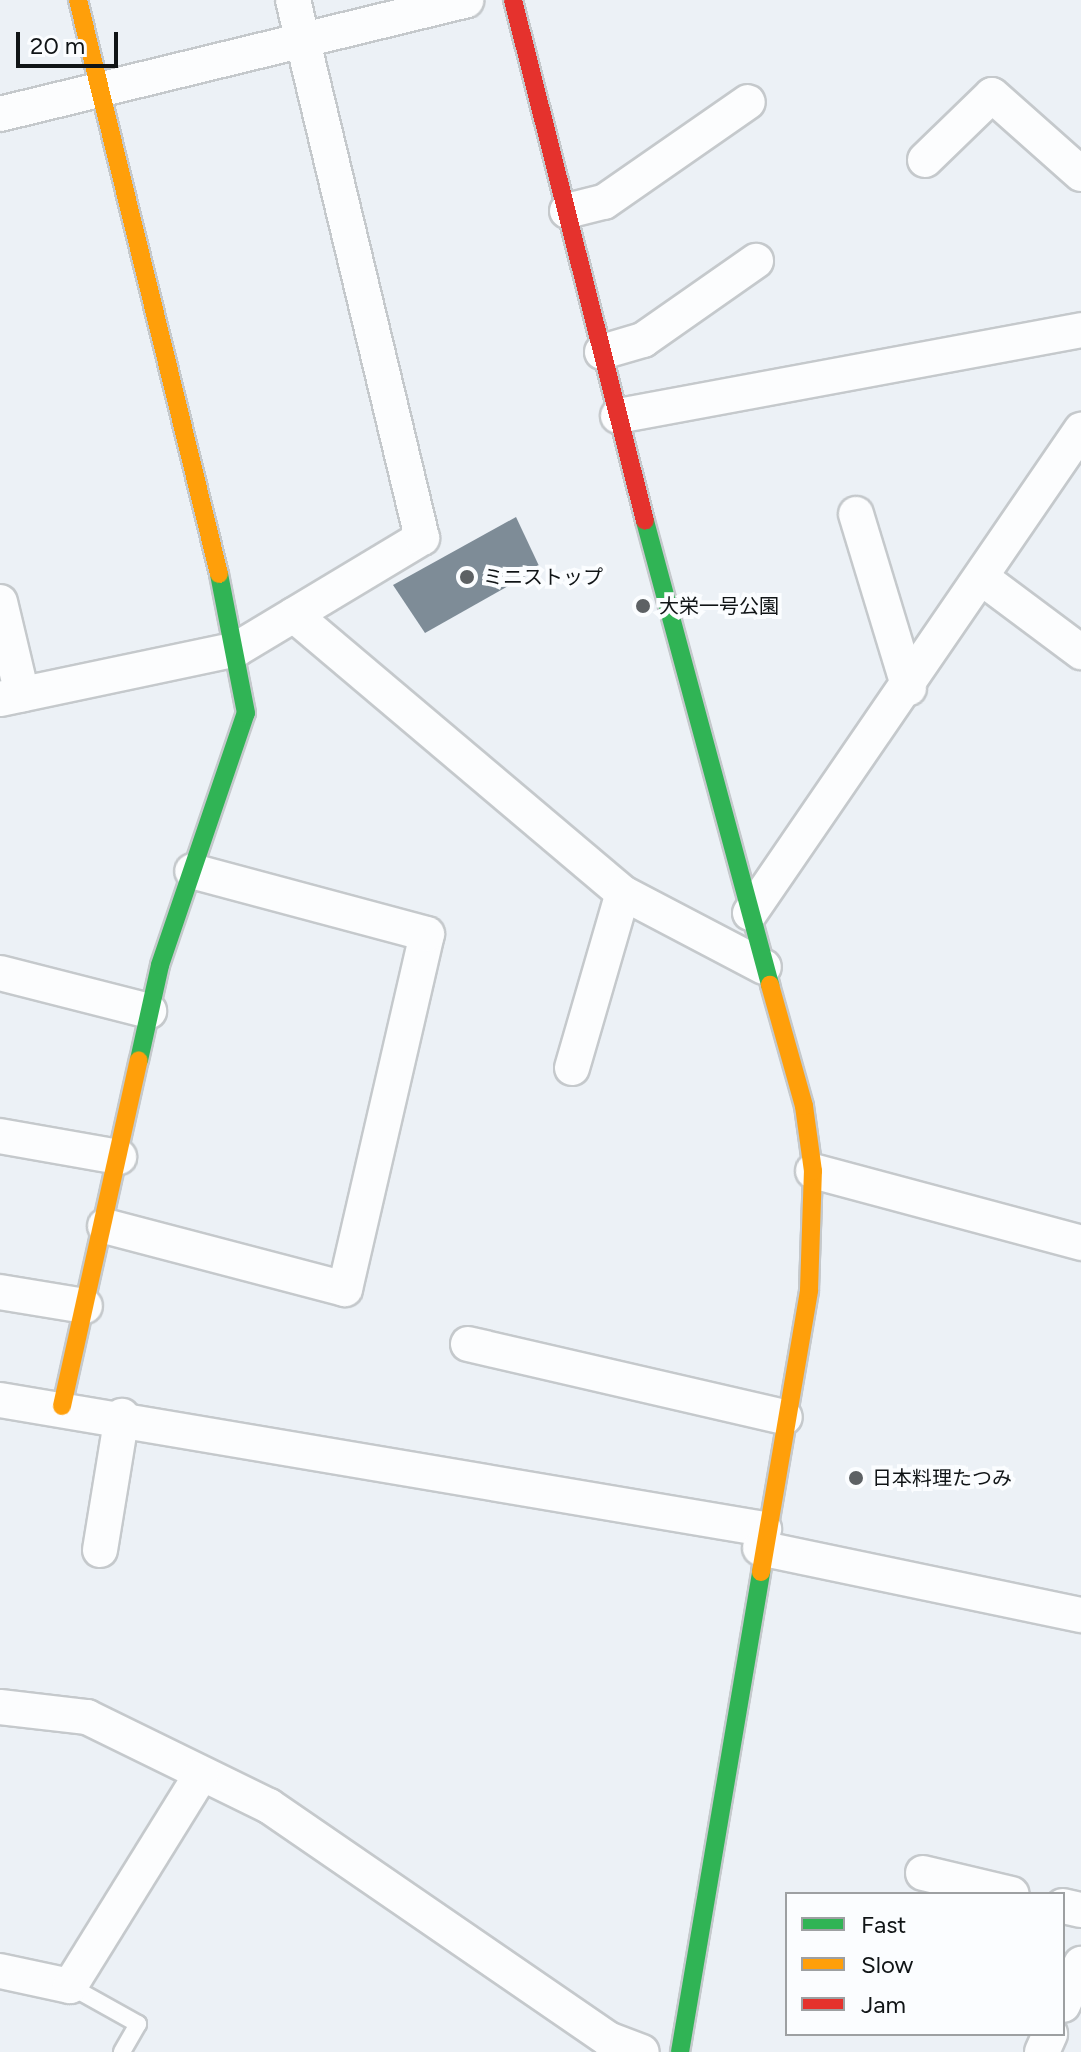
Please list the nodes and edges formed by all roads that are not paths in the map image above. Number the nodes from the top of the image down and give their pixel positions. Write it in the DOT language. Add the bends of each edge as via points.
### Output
graph roads {
  1 [pos="78,0"];
  2 [pos="293,0"];
  3 [pos="466,0"];
  4 [pos="513,0"];
  5 [pos="303,40"];
  6 [pos="99,90"];
  7 [pos="748,102"];
  8 [pos="0,114"];
  9 [pos="925,160"];
  10 [pos="1081,174"];
  11 [pos="567,211"];
  12 [pos="756,261"];
  13 [pos="1081,330"];
  14 [pos="602,352"];
  15 [pos="618,416"];
  16 [pos="1081,430"];
  17 [pos="856,514"];
  18 [pos="982,578"];
  19 [pos="0,602"];
  20 [pos="294,615"];
  21 [pos="237,649"];
  22 [pos="1081,652"];
  23 [pos="909,688"];
  24 [pos="11,697"];
  25 [pos="192,871"];
  26 [pos="623,893"];
  27 [pos="750,913"];
  28 [pos="764,967"];
  29 [pos="0,973"];
  30 [pos="149,1011"];
  31 [pos="572,1068"];
  32 [pos="0,1136"];
  33 [pos="119,1157"];
  34 [pos="813,1171"];
  35 [pos="105,1226"];
  36 [pos="1081,1243"];
  37 [pos="0,1292"];
  38 [pos="85,1306"];
  39 [pos="468,1344"];
  40 [pos="0,1400"];
  41 [pos="62,1406"];
  42 [pos="122,1416"];
  43 [pos="785,1417"];
  44 [pos="762,1538"];
  45 [pos="100,1550"];
  46 [pos="1081,1615"];
  47 [pos="0,1707"];
  48 [pos="201,1775"];
  49 [pos="923,1873"];
  50 [pos="1004,1892"];
  51 [pos="1081,1964"];
  52 [pos="0,1971"];
  53 [pos="70,1986"];
  54 [pos="1065,2000"];
  55 [pos="122,2052"];
  56 [pos="642,2052"];
  57 [pos="680,2052"];
  1 -- 6 [label="main road"];
  2 -- 5 [label="street"];
  3 -- 5 [label="street"];
  4 -- 11 [label="main road"];
  5 -- 6 [label="street"];
  5 -- 20 [label="street" via="422,538"];
  6 -- 8 [label="street"];
  6 -- 21 [label="main road"];
  7 -- 11 [label="street" via="604,202"];
  9 -- 10 [label="street" via="992,95"];
  11 -- 14 [label="main road"];
  12 -- 14 [label="street" via="643,340"];
  13 -- 15 [label="street"];
  14 -- 15 [label="main road"];
  15 -- 27 [label="main road"];
  16 -- 18 [label="street"];
  17 -- 23 [label="street"];
  18 -- 22 [label="street"];
  18 -- 23 [label="street"];
  19 -- 24 [label="street"];
  20 -- 21 [label="street"];
  20 -- 26 [label="street"];
  21 -- 24 [label="street"];
  21 -- 25 [label="main road" via="246,713"];
  23 -- 27 [label="street"];
  25 -- 30 [label="main road"];
  25 -- 35 [label="street" via="427,934 345,1289"];
  26 -- 28 [label="street"];
  26 -- 31 [label="street"];
  27 -- 28 [label="main road"];
  28 -- 34 [label="main road" via="804,1106"];
  29 -- 30 [label="street"];
  30 -- 33 [label="main road"];
  32 -- 33 [label="street"];
  33 -- 35 [label="main road"];
  34 -- 36 [label="street"];
  34 -- 43 [label="main road" via="809,1290"];
  35 -- 38 [label="main road"];
  37 -- 38 [label="street"];
  38 -- 41 [label="main road"];
  39 -- 43 [label="street"];
  40 -- 41 [label="street"];
  41 -- 42 [label="street"];
  42 -- 44 [label="street"];
  42 -- 45 [label="street"];
  43 -- 44 [label="main road"];
  44 -- 46 [label="street"];
  44 -- 57 [label="main road"];
  47 -- 48 [label="street" via="87,1717"];
  48 -- 53 [label="street"];
  48 -- 56 [label="street" via="269,1806 608,2039"];
  49 -- 50 [label="street"];
  51 -- 54 [label="street"];
  52 -- 53 [label="street"];
  53 -- 55 [label="lane" via="138,2024"];
}
